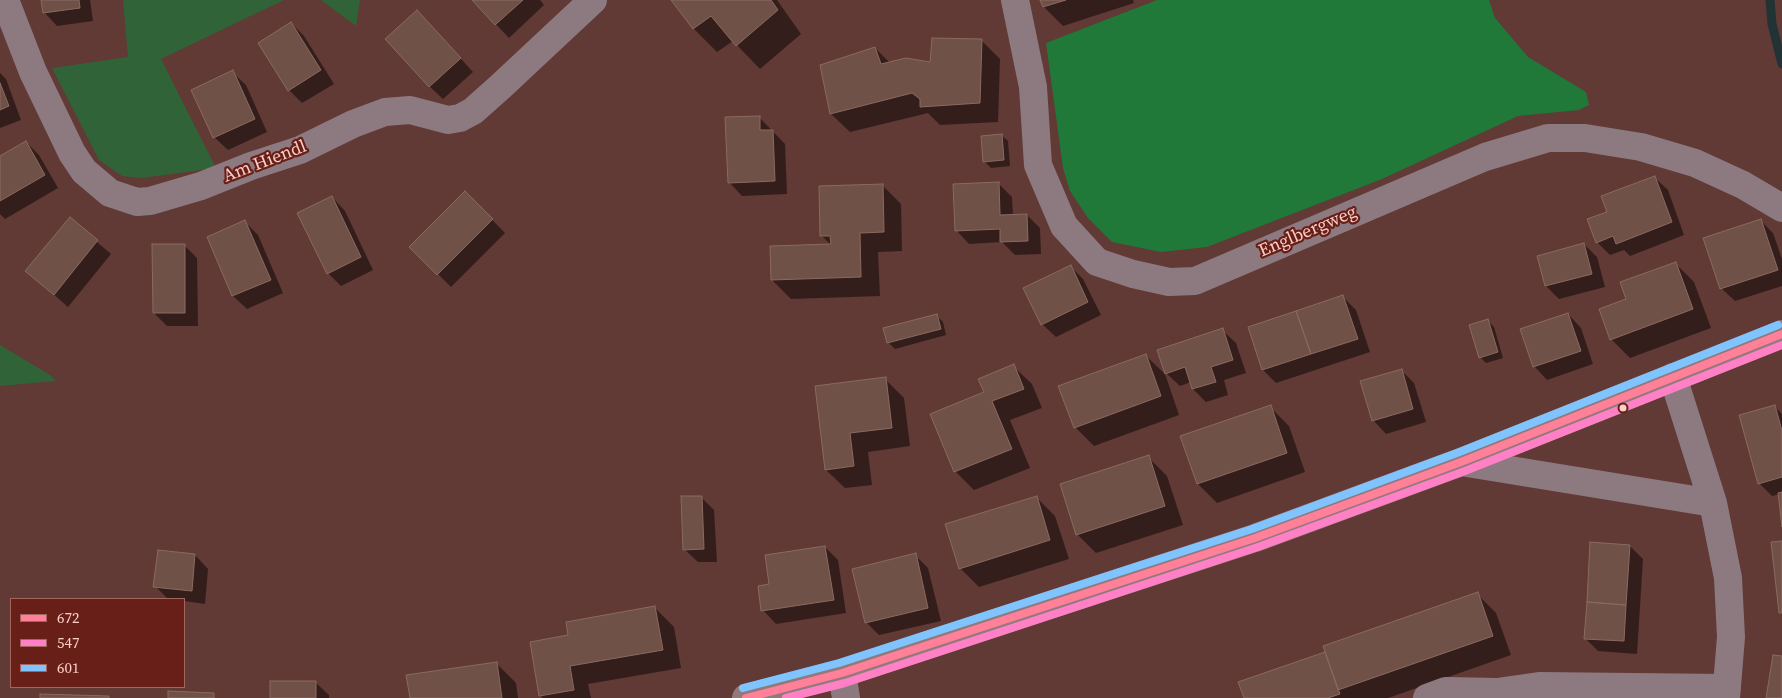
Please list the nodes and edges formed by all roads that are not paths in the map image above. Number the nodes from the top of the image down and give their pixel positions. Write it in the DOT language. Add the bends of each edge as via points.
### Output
graph roads {
  1 [pos="5,0"];
  2 [pos="594,0"];
  3 [pos="1015,0"];
  4 [pos="1782,208"];
  5 [pos="1782,334"];
  6 [pos="1673,377"];
  7 [pos="1461,462"];
  8 [pos="1713,503"];
  9 [pos="844,686"];
  10 [pos="1727,693"];
  11 [pos="746,698"];
  12 [pos="1427,698"];
  1 -- 2 [label="street, Am Hiendl" via="33,72 72,153 84,171 110,193 137,202 201,186 300,150 385,112 410,110 448,120 460,118 473,111"];
  3 -- 4 [label="street, Englbergweg" via="1033,87 1038,165 1064,226 1097,262 1133,274 1170,282 1195,281 1485,157 1548,138 1586,138 1650,149 1695,163"];
  5 -- 6 [label="main road"];
  6 -- 7 [label="main road"];
  6 -- 8 [label="street"];
  7 -- 8 [label="street"];
  7 -- 9 [label="main road"];
  8 -- 10 [label="street" via="1728,578 1731,637"];
  9 -- 11 [label="main road"];
  10 -- 12 [label="street" via="1539,686 1497,692 1446,691"];
}
